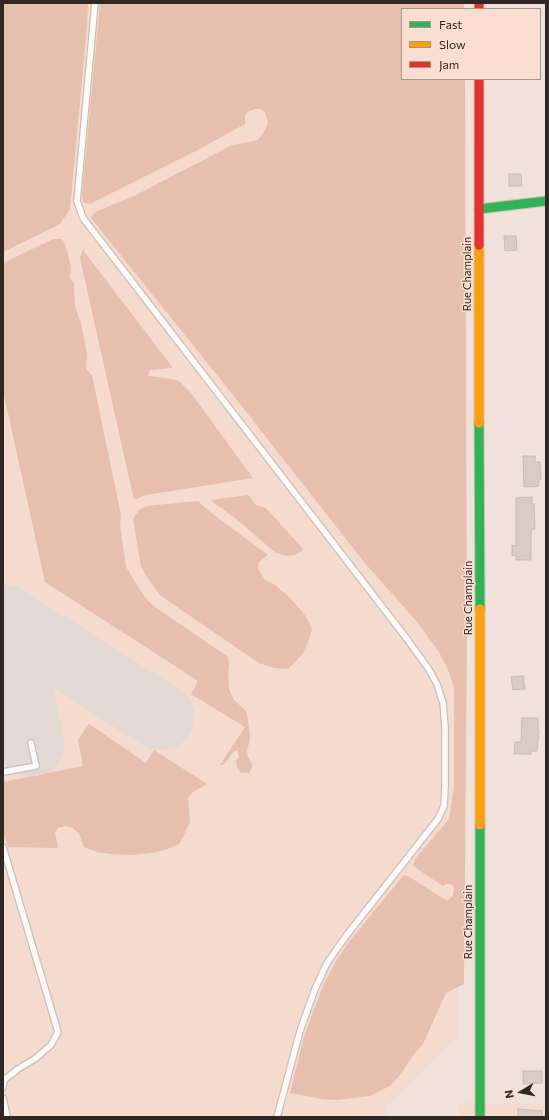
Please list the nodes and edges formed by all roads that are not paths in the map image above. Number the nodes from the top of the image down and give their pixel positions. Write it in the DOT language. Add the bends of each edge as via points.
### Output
graph roads {
  1 [pos="95,3"];
  2 [pos="479,80"];
  3 [pos="546,201"];
  4 [pos="479,209"];
  5 [pos="31,743"];
  6 [pos="3,772"];
  7 [pos="3,847"];
  8 [pos="3,1087"];
  9 [pos="3,1098"];
  10 [pos="7,1117"];
  11 [pos="277,1117"];
  12 [pos="480,1117"];
  1 -- 11 [label="lane" via="77,201 83,218 407,639 437,684 443,704 444,806 438,819 346,936 328,963 315,989 300,1031"];
  2 -- 4 [label="main road, Rue Champlain"];
  3 -- 4 [label="main road"];
  4 -- 12 [label="main road, Rue Champlain"];
  5 -- 6 [label="lane" via="36,766"];
  7 -- 8 [label="lane" via="58,1032 51,1045 4,1080"];
  9 -- 10 [label="lane"];
}
